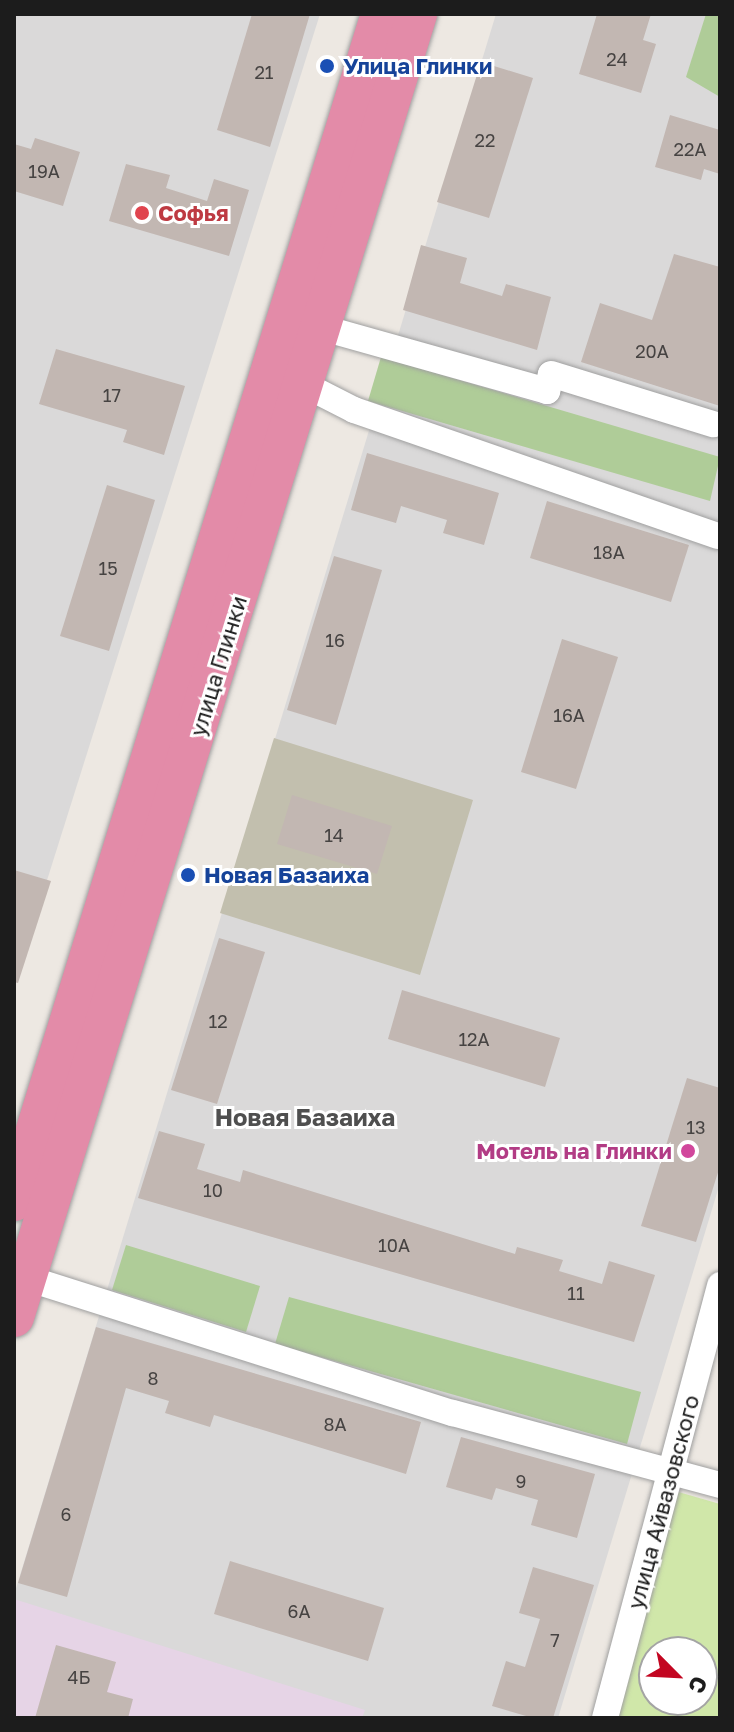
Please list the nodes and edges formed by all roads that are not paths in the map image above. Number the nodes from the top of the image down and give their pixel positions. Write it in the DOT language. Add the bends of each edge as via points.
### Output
graph roads {
  1 [pos="381,14"];
  2 [pos="417,14"];
  3 [pos="323,328"];
  4 [pos="305,385"];
  5 [pos="713,424"];
  6 [pos="718,536"];
  7 [pos="115,936"];
  8 [pos="14,1201"];
  9 [pos="20,1276"];
  10 [pos="720,1285"];
  11 [pos="14,1317"];
  12 [pos="671,1471"];
  13 [pos="720,1485"];
  14 [pos="605,1718"];
  1 -- 7 [label="highway, улица Глинки"];
  2 -- 3 [label="highway, улица Глинки"];
  3 -- 4 [label="highway, улица Глинки"];
  3 -- 5 [label="street" via="547,391 551,374"];
  4 -- 6 [label="street" via="354,410"];
  4 -- 7 [label="highway, улица Глинки"];
  7 -- 8 [label="highway, улица Глинки"];
  7 -- 9 [label="highway, улица Глинки"];
  9 -- 11 [label="highway, улица Глинки"];
  9 -- 12 [label="street" via="453,1413"];
  10 -- 12 [label="street, улица Айвазовского"];
  12 -- 13 [label="street"];
  12 -- 14 [label="street, улица Айвазовского"];
}
